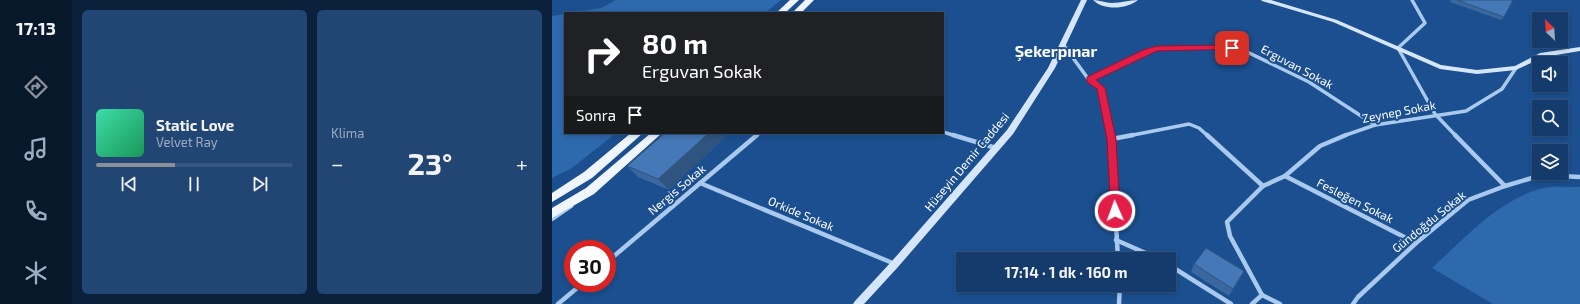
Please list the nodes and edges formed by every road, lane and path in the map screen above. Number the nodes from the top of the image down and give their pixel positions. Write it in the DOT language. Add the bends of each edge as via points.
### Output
graph roads {
  1 [pos="795,0"];
  2 [pos="810,0"];
  3 [pos="1084,0"];
  4 [pos="1096,0"];
  5 [pos="1135,0"];
  6 [pos="1264,0"];
  7 [pos="1412,0"];
  8 [pos="781,12"];
  9 [pos="797,12"];
  10 [pos="1063,44"];
  11 [pos="1398,48"];
  12 [pos="1580,49"];
  13 [pos="1516,68"];
  14 [pos="1089,80"];
  15 [pos="1435,114"];
  16 [pos="1376,125"];
  17 [pos="944,132"];
  18 [pos="637,134"];
  19 [pos="656,134"];
  20 [pos="758,134"];
  21 [pos="1112,139"];
  22 [pos="996,148"];
  23 [pos="1285,176"];
  24 [pos="1580,177"];
  25 [pos="700,182"];
  26 [pos="1263,186"];
  27 [pos="1505,186"];
  28 [pos="590,190"];
  29 [pos="552,198"];
  30 [pos="552,212"];
  31 [pos="552,219"];
  32 [pos="1116,240"];
  33 [pos="1416,243"];
  34 [pos="1117,252"];
  35 [pos="1143,252"];
  36 [pos="616,254"];
  37 [pos="895,264"];
  38 [pos="1176,269"];
  39 [pos="572,292"];
  40 [pos="1120,292"];
  41 [pos="1262,295"];
  42 [pos="558,304"];
  43 [pos="858,304"];
  44 [pos="1119,304"];
  45 [pos="1231,304"];
  46 [pos="1252,304"];
  47 [pos="1280,304"];
  48 [pos="1353,304"];
  1 -- 8 [label="main road"];
  2 -- 9 [label="main road"];
  3 -- 10 [label="street, Hüseyin Demir Caddesi"];
  4 -- 5 [label="street" via="1102,4 1118,5"];
  6 -- 11 [label="street" via="1335,21"];
  7 -- 11 [label="street" via="1425,23"];
  10 -- 14 [label="street"];
  10 -- 22 [label="street, Hüseyin Demir Caddesi" via="1028,107"];
  11 -- 13 [label="street" via="1440,67 1477,72"];
  11 -- 15 [label="street"];
  12 -- 13 [label="street" via="1542,55"];
  13 -- 15 [label="street, Zeynep Sokak" via="1502,89 1466,111"];
  14 -- 16 [label="street, Erguvan Sokak" via="1157,48 1232,48 1243,50 1309,82"];
  14 -- 21 [label="street" via="1101,88"];
  15 -- 16 [label="street, Zeynep Sokak"];
  15 -- 27 [label="street"];
  16 -- 23 [label="street, Zeynep Sokak" via="1320,146"];
  17 -- 22 [label="street"];
  18 -- 29 [label="main road" via="588,175"];
  19 -- 28 [label="main road"];
  20 -- 25 [label="street, Nergis Sokak"];
  21 -- 26 [label="street" via="1189,124 1199,128"];
  21 -- 32 [label="street"];
  22 -- 37 [label="street, Hüseyin Demir Caddesi"];
  23 -- 26 [label="street, Zeynep Sokak"];
  23 -- 33 [label="street, Fesleğen Sokak"];
  24 -- 27 [label="street, Gündoğdu Sokak" via="1542,175"];
  25 -- 36 [label="street, Nergis Sokak"];
  25 -- 37 [label="street, Orkide Sokak"];
  26 -- 41 [label="street, Zeynep Sokak" via="1226,222 1230,236"];
  27 -- 33 [label="street, Gündoğdu Sokak" via="1468,200"];
  28 -- 30 [label="main road"];
  28 -- 31 [label="street"];
  32 -- 34 [label="street"];
  32 -- 35 [label="street"];
  33 -- 48 [label="street, Gündoğdu Sokak"];
  37 -- 43 [label="street, Hüseyin Demir Caddesi"];
  38 -- 45 [label="street"];
  39 -- 42 [label="street"];
  40 -- 44 [label="street"];
  41 -- 46 [label="street" via="1255,304"];
  41 -- 47 [label="street"];
}
